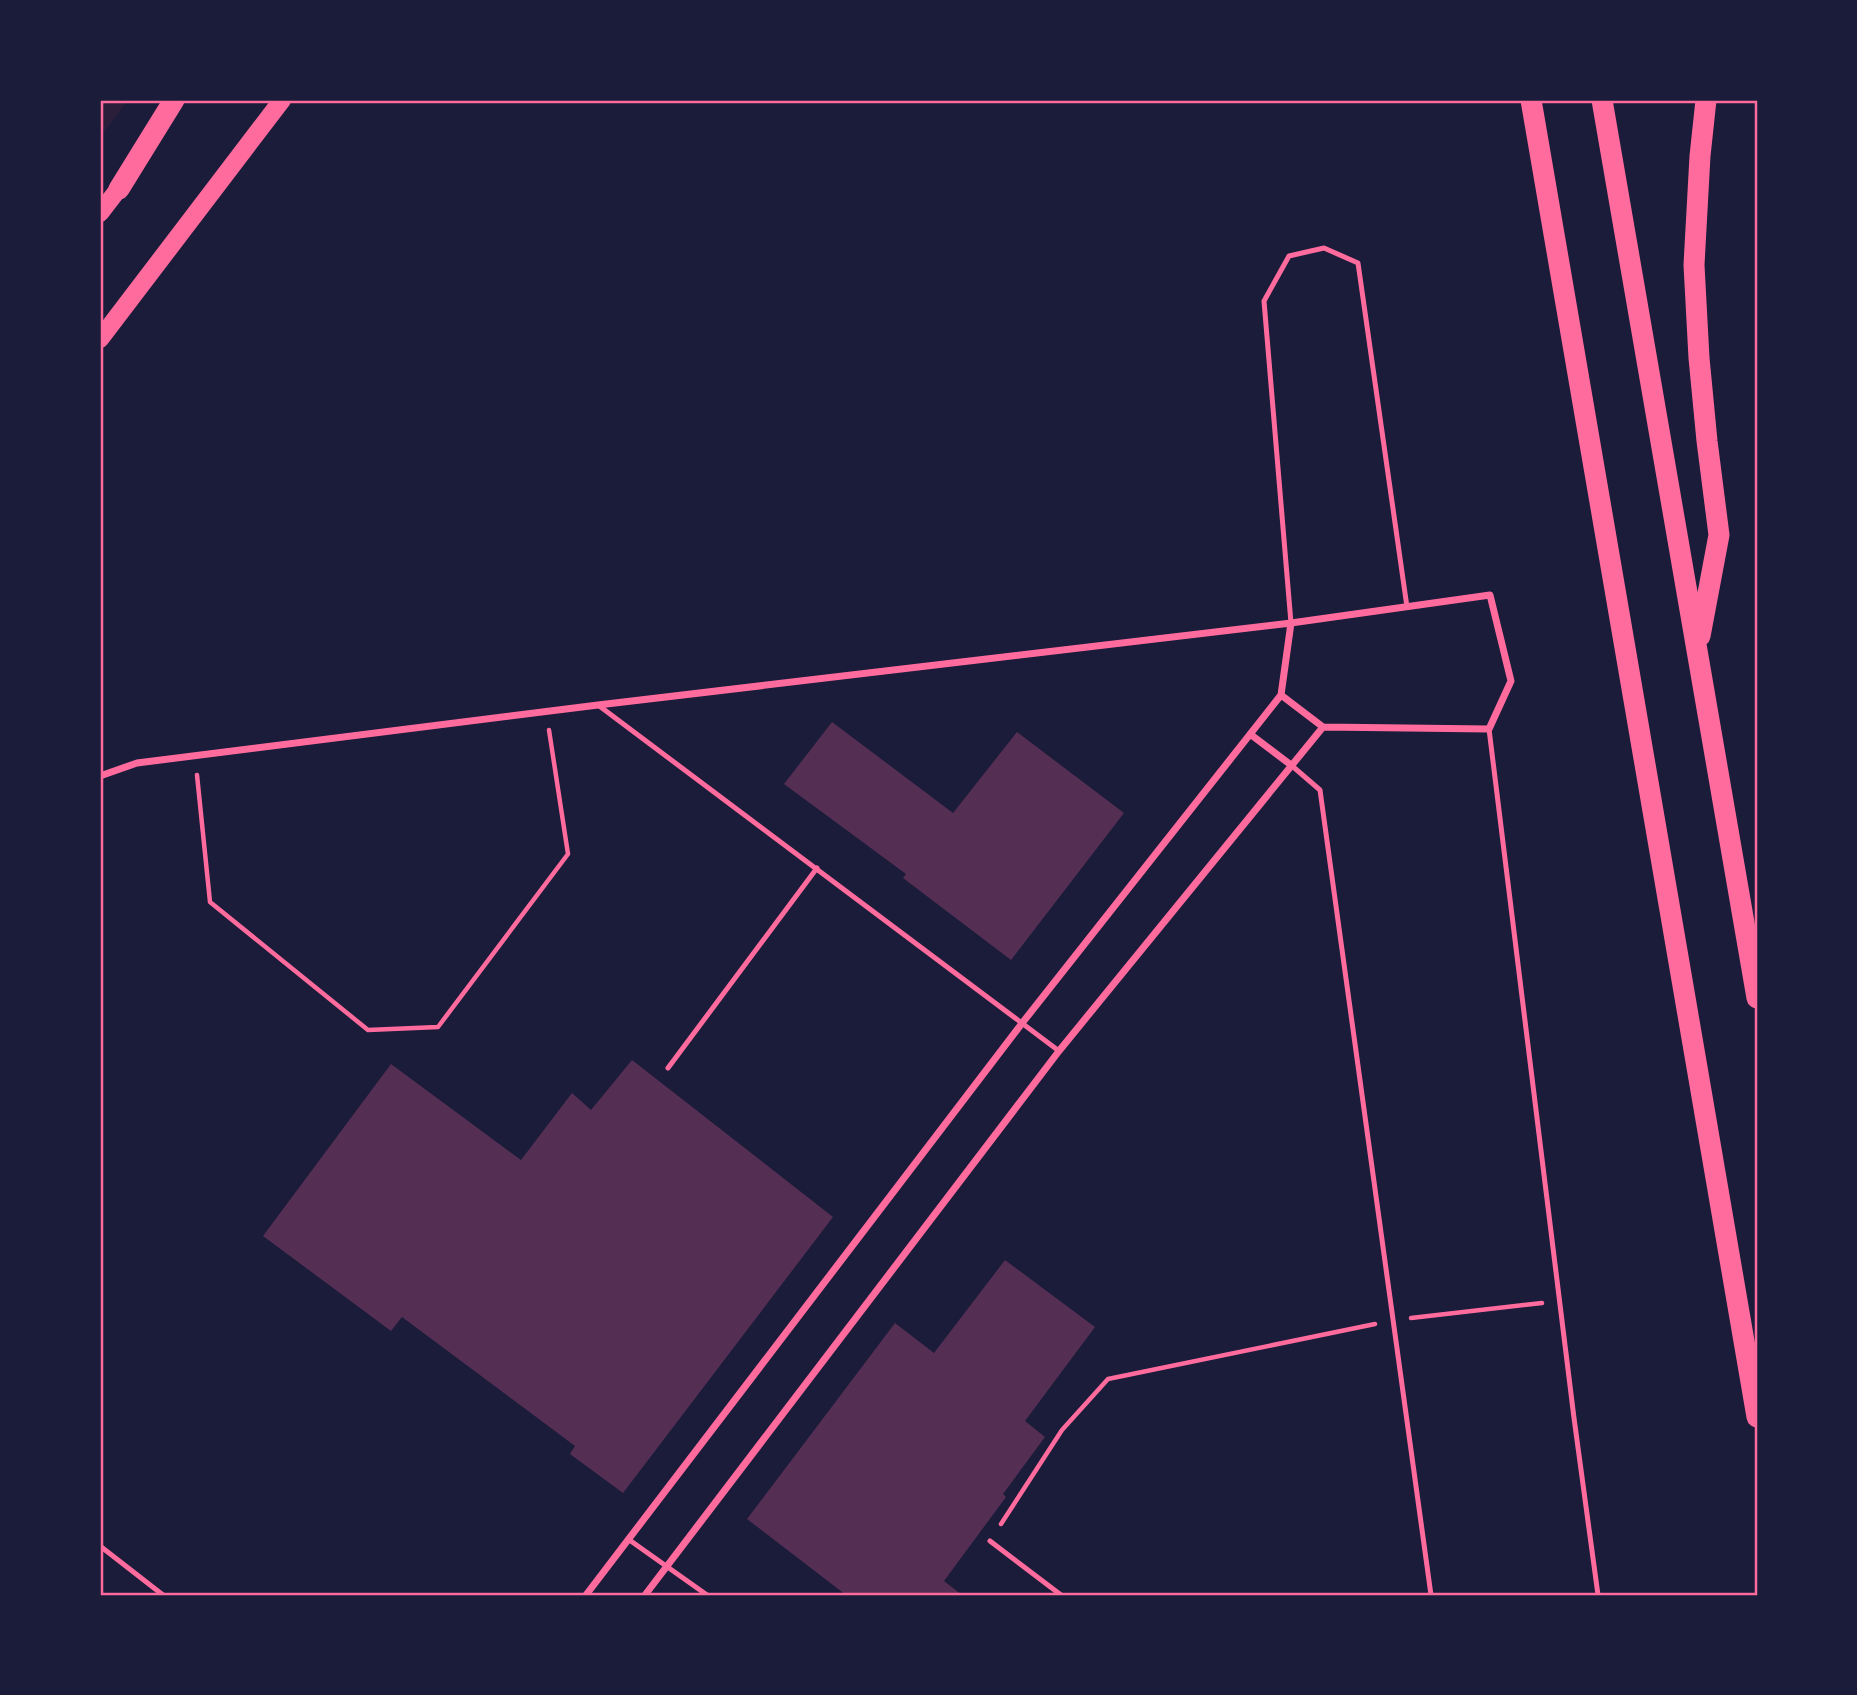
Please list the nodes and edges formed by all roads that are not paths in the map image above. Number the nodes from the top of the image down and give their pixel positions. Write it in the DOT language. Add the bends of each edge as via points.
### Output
graph roads {
  1 [pos="174,100"];
  2 [pos="187,100"];
  3 [pos="282,100"];
  4 [pos="1531,100"];
  5 [pos="1602,100"];
  6 [pos="1706,100"];
  7 [pos="119,189"];
  8 [pos="100,213"];
  9 [pos="100,339"];
  10 [pos="1407,607"];
  11 [pos="1292,623"];
  12 [pos="1697,649"];
  13 [pos="1281,695"];
  14 [pos="598,705"];
  15 [pos="1323,727"];
  16 [pos="1489,729"];
  17 [pos="1250,734"];
  18 [pos="1292,765"];
  19 [pos="100,776"];
  20 [pos="817,868"];
  21 [pos="1757,998"];
  22 [pos="1023,1022"];
  23 [pos="1059,1051"];
  24 [pos="668,1068"];
  25 [pos="1757,1417"];
  26 [pos="628,1539"];
  27 [pos="990,1541"];
  28 [pos="100,1546"];
  29 [pos="667,1566"];
  30 [pos="163,1595"];
  31 [pos="586,1595"];
  32 [pos="645,1595"];
  33 [pos="707,1595"];
  34 [pos="1061,1595"];
  35 [pos="1432,1595"];
  36 [pos="1598,1595"];
  1 -- 7 [label="highway"];
  2 -- 7 [label="main road"];
  3 -- 9 [label="main road"];
  4 -- 25 [label="highway"];
  5 -- 12 [label="highway"];
  6 -- 12 [label="highway" via="1694,264 1700,372 1719,535"];
  7 -- 8 [label="main road"];
  10 -- 11 [label="street"];
  10 -- 11 [label="lane" via="1358,263 1324,248 1289,256 1264,301"];
  10 -- 16 [label="street" via="1490,595 1511,681"];
  11 -- 13 [label="street"];
  11 -- 14 [label="street"];
  12 -- 21 [label="highway"];
  13 -- 15 [label="street"];
  13 -- 17 [label="street"];
  14 -- 19 [label="street" via="137,763"];
  14 -- 20 [label="lane"];
  15 -- 16 [label="street"];
  15 -- 18 [label="street"];
  16 -- 36 [label="lane"];
  17 -- 18 [label="street"];
  17 -- 22 [label="street"];
  18 -- 23 [label="street"];
  18 -- 35 [label="lane" via="1320,790"];
  20 -- 22 [label="lane"];
  20 -- 24 [label="lane"];
  22 -- 23 [label="lane"];
  22 -- 26 [label="street"];
  23 -- 29 [label="street"];
  26 -- 29 [label="lane"];
  26 -- 31 [label="street"];
  27 -- 34 [label="lane"];
  28 -- 30 [label="lane"];
  29 -- 32 [label="street"];
  29 -- 33 [label="lane"];
}
